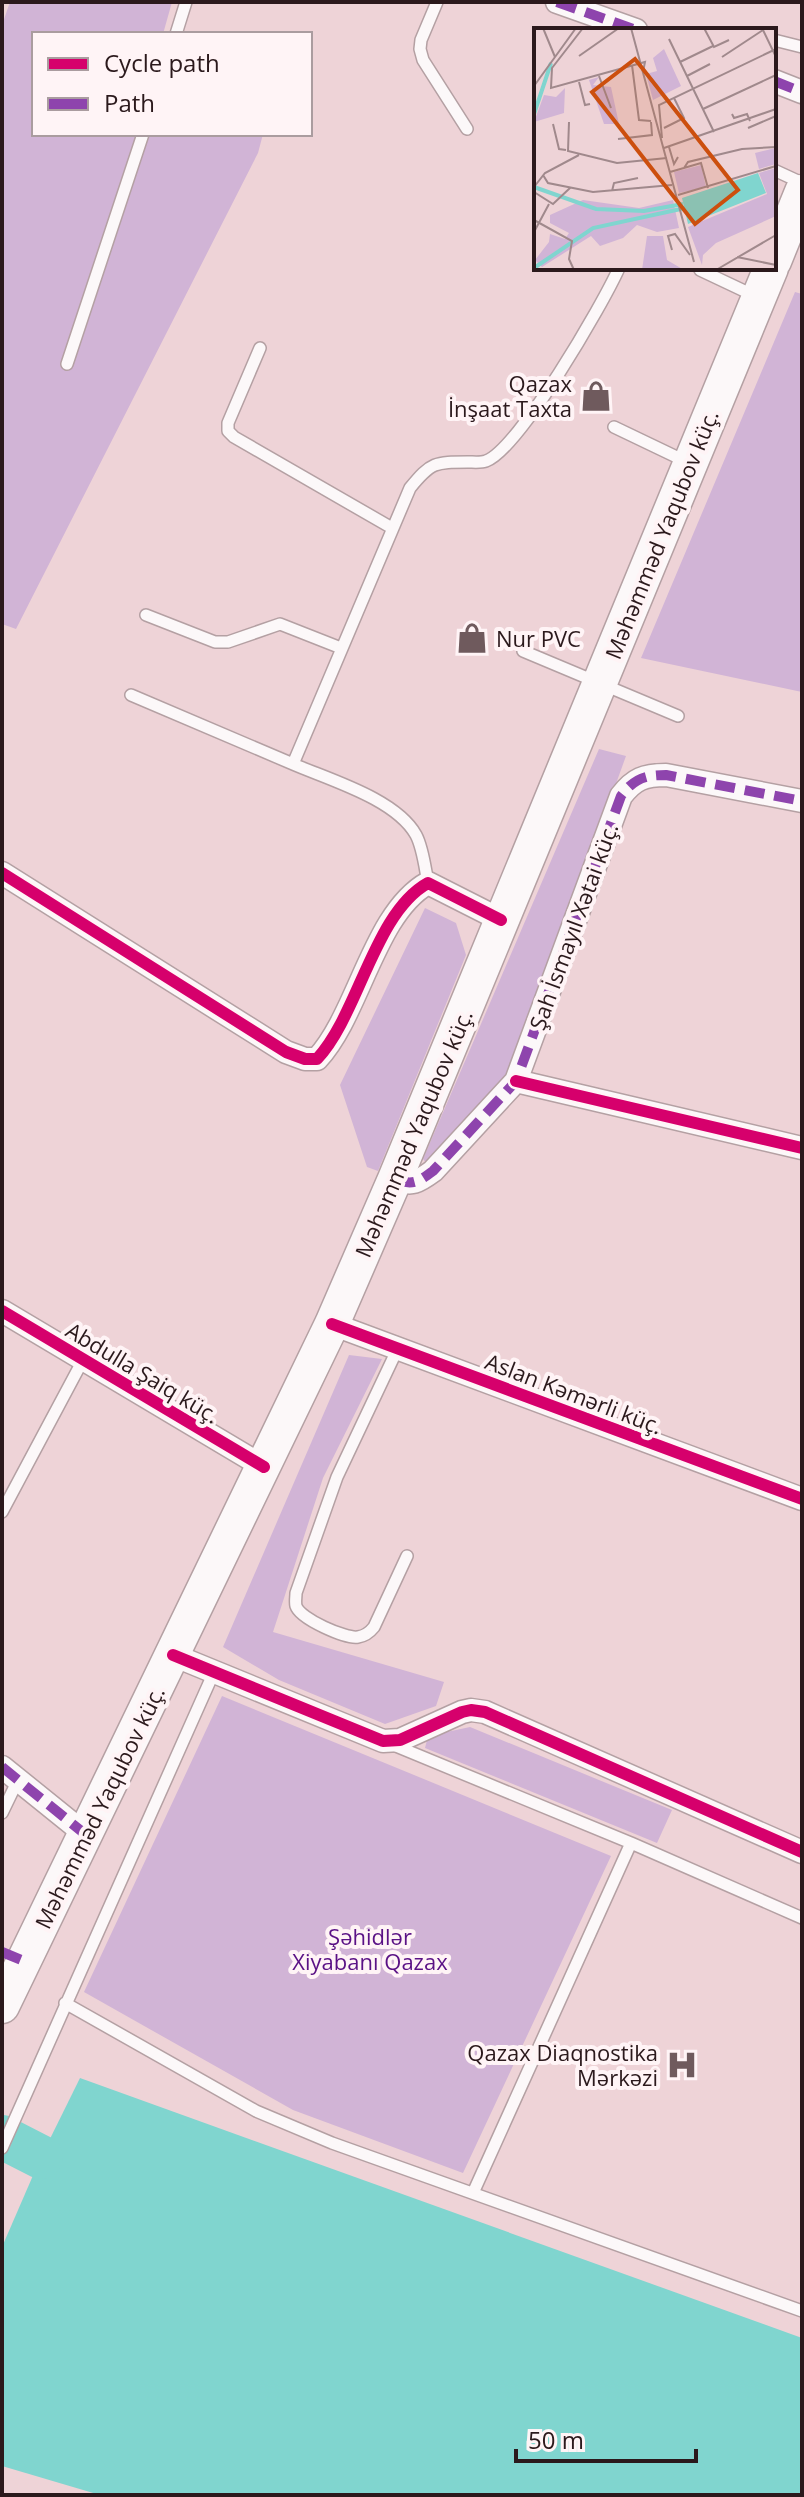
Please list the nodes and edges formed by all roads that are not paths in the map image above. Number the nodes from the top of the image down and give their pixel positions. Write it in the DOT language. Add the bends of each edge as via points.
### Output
graph roads {
  1 [pos="186,2"];
  2 [pos="437,2"];
  3 [pos="557,2"];
  4 [pos="630,28"];
  5 [pos="177,32"];
  6 [pos="776,40"];
  7 [pos="802,47"];
  8 [pos="776,82"];
  9 [pos="802,92"];
  10 [pos="467,129"];
  11 [pos="142,136"];
  12 [pos="776,171"];
  13 [pos="802,183"];
  14 [pos="802,192"];
  15 [pos="776,260"];
  16 [pos="618,270"];
  17 [pos="772,270"];
  18 [pos="260,348"];
  19 [pos="67,364"];
  20 [pos="614,427"];
  21 [pos="690,464"];
  22 [pos="392,528"];
  23 [pos="146,615"];
  24 [pos="341,648"];
  25 [pos="523,651"];
  26 [pos="599,683"];
  27 [pos="131,695"];
  28 [pos="678,716"];
  29 [pos="293,764"];
  30 [pos="802,801"];
  31 [pos="2,873"];
  32 [pos="428,883"];
  33 [pos="501,920"];
  34 [pos="516,1081"];
  35 [pos="802,1148"];
  36 [pos="395,1179"];
  37 [pos="2,1311"];
  38 [pos="332,1324"];
  39 [pos="398,1348"];
  40 [pos="83,1360"];
  41 [pos="264,1467"];
  42 [pos="802,1499"];
  43 [pos="2,1512"];
  44 [pos="407,1556"];
  45 [pos="173,1655"];
  46 [pos="214,1672"];
  47 [pos="383,1741"];
  48 [pos="10,1773"];
  49 [pos="2,1813"];
  50 [pos="85,1834"];
  51 [pos="631,1843"];
  52 [pos="802,1852"];
  53 [pos="802,1918"];
  54 [pos="8,1993"];
  55 [pos="65,2003"];
  56 [pos="2,2148"];
  57 [pos="473,2193"];
  58 [pos="802,2311"];
  1 -- 5 [label="lane"];
  2 -- 10 [label="lane" via="420,49"];
  3 -- 4 [label="street"];
  6 -- 7 [label="lane"];
  8 -- 9 [label="street"];
  11 -- 19 [label="lane"];
  12 -- 13 [label="lane"];
  14 -- 15 [label="main road, Məhəmməd Yaqubov küç."];
  16 -- 22 [label="lane" via="597,314 506,449 486,461 426,467"];
  17 -- 21 [label="main road, Məhəmməd Yaqubov küç."];
  18 -- 22 [label="lane" via="228,431"];
  20 -- 21 [label="lane"];
  21 -- 26 [label="main road, Məhəmməd Yaqubov küç."];
  22 -- 24 [label="lane"];
  23 -- 24 [label="lane" via="215,642 280,624"];
  24 -- 29 [label="lane"];
  25 -- 26 [label="lane"];
  26 -- 28 [label="lane"];
  26 -- 33 [label="main road, Məhəmməd Yaqubov küç."];
  27 -- 29 [label="lane"];
  29 -- 32 [label="lane" via="388,806 407,821 418,838"];
  30 -- 34 [label="street, Şah İsmayıl Xətai küç." via="666,775 646,775 631,783 621,796"];
  31 -- 32 [label="street" via="305,1059 317,1059 331,1044 398,911"];
  32 -- 33 [label="street"];
  33 -- 36 [label="main road, Məhəmməd Yaqubov küç."];
  34 -- 35 [label="street"];
  34 -- 36 [label="street, Şah İsmayıl Xətai küç." via="433,1171 410,1185"];
  36 -- 38 [label="main road, Məhəmməd Yaqubov küç."];
  37 -- 40 [label="street, Abdulla Şaiq küç."];
  38 -- 39 [label="street, Aslan Kəmərli küç."];
  38 -- 41 [label="main road, Məhəmməd Yaqubov küç."];
  39 -- 42 [label="street, Aslan Kəmərli küç."];
  39 -- 44 [label="lane" via="337,1477 296,1606 318,1624 356,1638 367,1635"];
  40 -- 41 [label="street, Abdulla Şaiq küç."];
  40 -- 43 [label="lane"];
  41 -- 45 [label="main road, Məhəmməd Yaqubov küç."];
  45 -- 46 [label="street"];
  45 -- 50 [label="main road, Məhəmməd Yaqubov küç."];
  46 -- 47 [label="street"];
  46 -- 55 [label="lane"];
  47 -- 51 [label="lane"];
  47 -- 52 [label="street" via="400,1740 462,1712 485,1712"];
  48 -- 49 [label="lane"];
  48 -- 50 [label="street"];
  50 -- 54 [label="main road, Məhəmməd Yaqubov küç."];
  51 -- 53 [label="lane"];
  51 -- 57 [label="lane"];
  55 -- 56 [label="lane"];
  55 -- 57 [label="lane" via="256,2111"];
  57 -- 58 [label="lane"];
}
